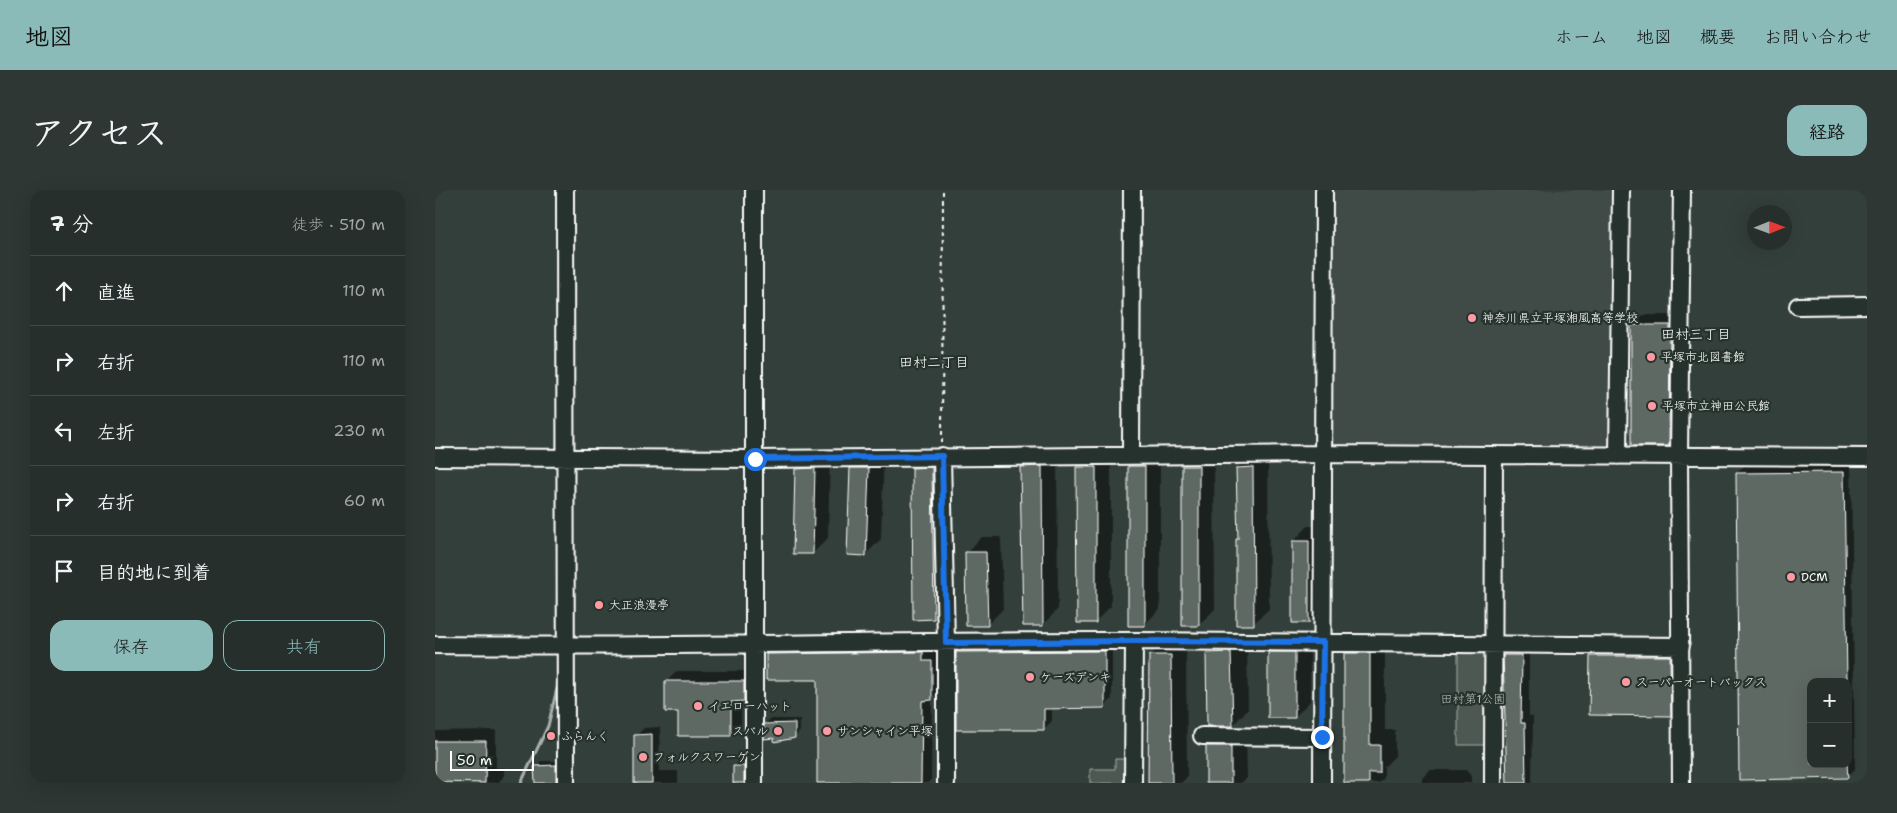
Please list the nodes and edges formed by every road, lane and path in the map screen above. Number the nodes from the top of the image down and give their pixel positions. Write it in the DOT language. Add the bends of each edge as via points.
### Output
graph roads {
  1 [pos="565,190"];
  2 [pos="754,190"];
  3 [pos="943,190"];
  4 [pos="1132,190"];
  5 [pos="1324,190"];
  6 [pos="1621,190"];
  7 [pos="1682,190"];
  8 [pos="1867,305"];
  9 [pos="1797,306"];
  10 [pos="1324,454"];
  11 [pos="1494,455"];
  12 [pos="942,456"];
  13 [pos="1131,456"];
  14 [pos="1618,456"];
  15 [pos="1679,456"];
  16 [pos="435,457"];
  17 [pos="564,457"];
  18 [pos="1867,457"];
  19 [pos="755,459"];
  20 [pos="1134,641"];
  21 [pos="1323,642"];
  22 [pos="946,643"];
  23 [pos="435,645"];
  24 [pos="754,645"];
  25 [pos="566,646"];
  26 [pos="1493,646"];
  27 [pos="1681,646"];
  28 [pos="1202,736"];
  29 [pos="1322,737"];
  30 [pos="566,783"];
  31 [pos="754,783"];
  32 [pos="946,783"];
  33 [pos="1133,783"];
  34 [pos="1322,783"];
  35 [pos="1493,783"];
  36 [pos="1681,783"];
  1 -- 17 [label="street"];
  2 -- 19 [label="street"];
  3 -- 12 [label="path"];
  4 -- 13 [label="street"];
  5 -- 10 [label="street"];
  6 -- 14 [label="street"];
  7 -- 15 [label="street"];
  8 -- 9 [label="street"];
  10 -- 11 [label="street"];
  10 -- 13 [label="street"];
  10 -- 21 [label="street"];
  11 -- 14 [label="street"];
  11 -- 26 [label="street"];
  12 -- 13 [label="street"];
  12 -- 19 [label="street"];
  12 -- 22 [label="street"];
  14 -- 15 [label="street"];
  15 -- 18 [label="street"];
  15 -- 27 [label="street"];
  16 -- 17 [label="street"];
  17 -- 19 [label="street"];
  17 -- 25 [label="street"];
  19 -- 24 [label="street"];
  20 -- 21 [label="street"];
  20 -- 22 [label="street"];
  20 -- 33 [label="street"];
  21 -- 26 [label="street"];
  21 -- 29 [label="street"];
  22 -- 24 [label="street"];
  22 -- 32 [label="street"];
  23 -- 25 [label="street"];
  24 -- 25 [label="street"];
  24 -- 31 [label="street"];
  25 -- 30 [label="street"];
  26 -- 27 [label="street"];
  26 -- 35 [label="street"];
  27 -- 36 [label="street"];
  28 -- 29 [label="street"];
  29 -- 34 [label="street"];
}
